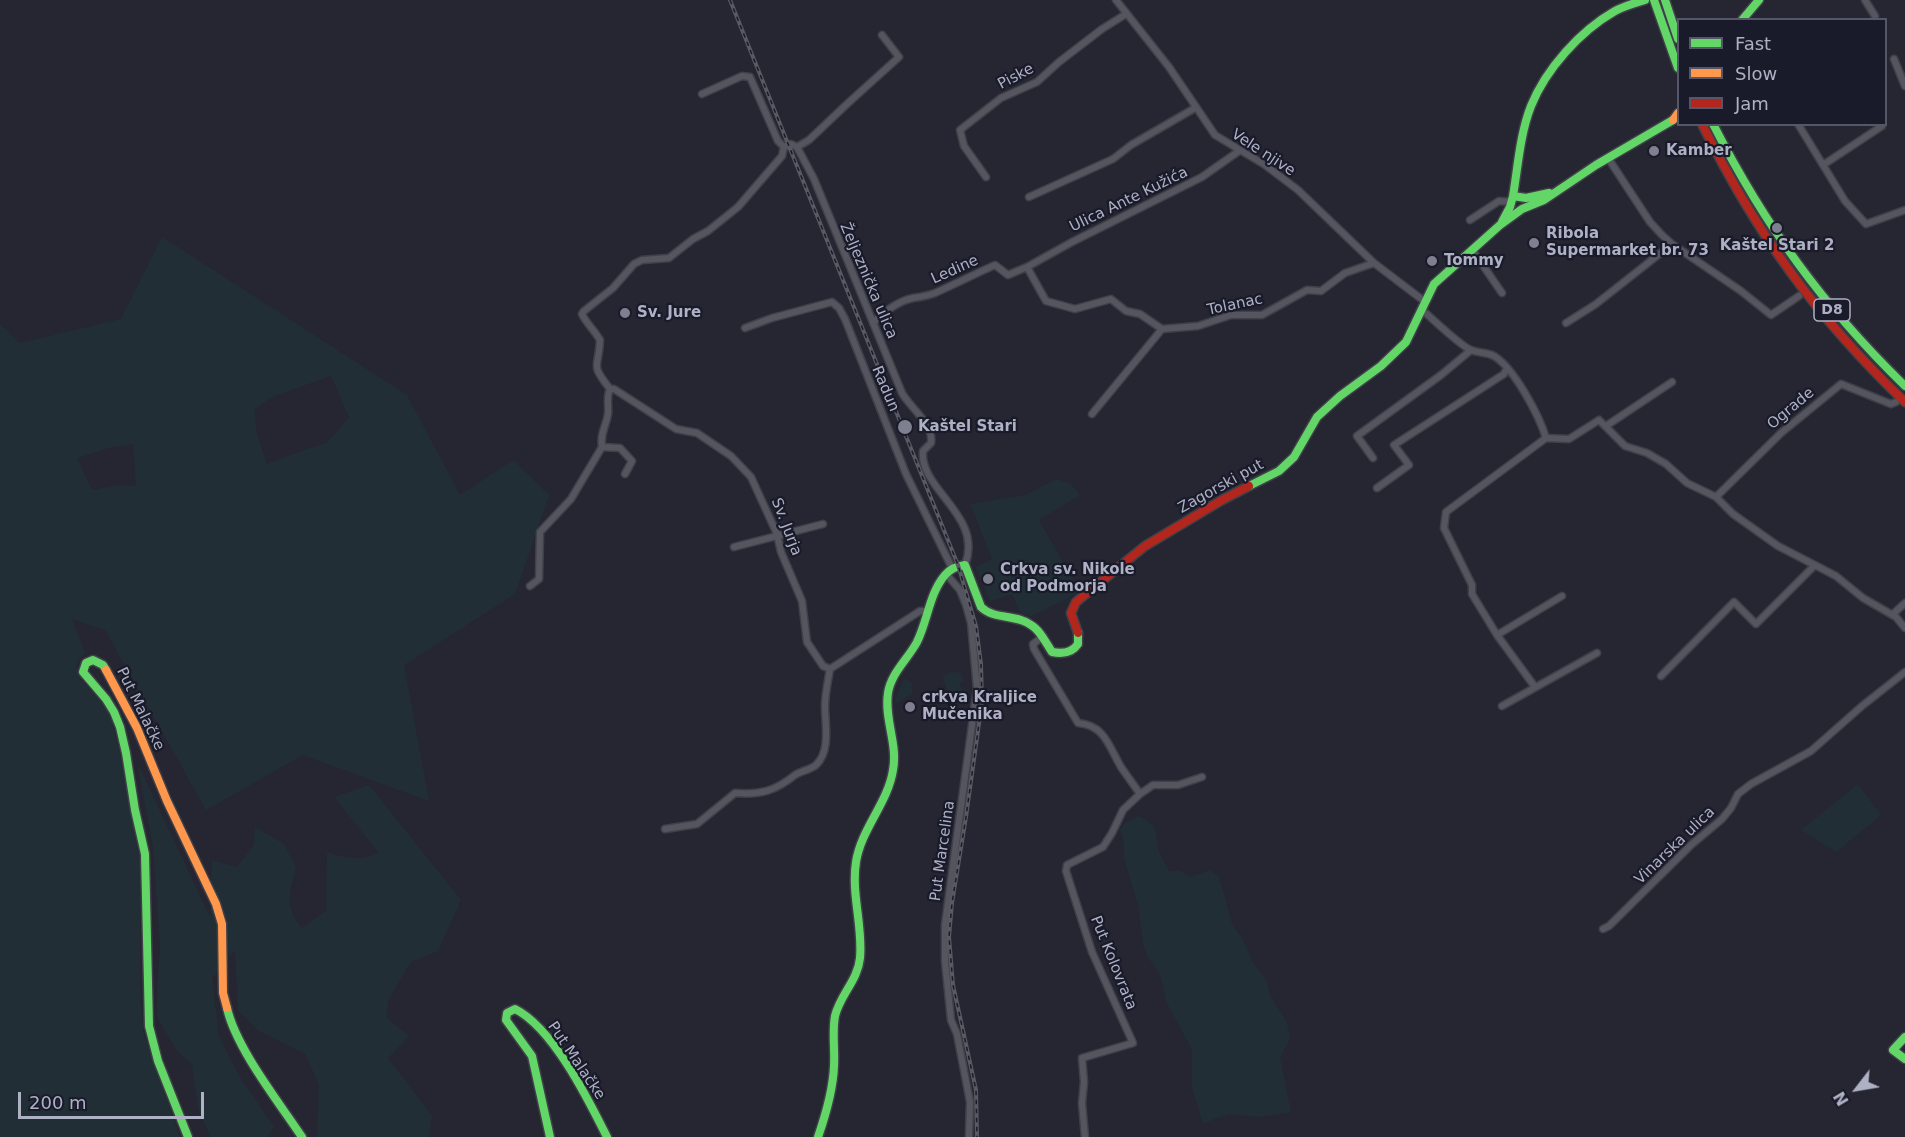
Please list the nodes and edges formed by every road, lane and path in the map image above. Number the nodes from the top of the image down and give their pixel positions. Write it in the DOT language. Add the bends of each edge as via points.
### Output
graph roads {
  1 [pos="1116,0"];
  2 [pos="1645,0"];
  3 [pos="1654,0"];
  4 [pos="1665,0"];
  5 [pos="1759,0"];
  6 [pos="1865,0"];
  7 [pos="1126,14"];
  8 [pos="1875,16"];
  9 [pos="1744,18"];
  10 [pos="882,35"];
  11 [pos="1677,36"];
  12 [pos="1894,59"];
  13 [pos="1677,65"];
  14 [pos="1905,86"];
  15 [pos="702,94"];
  16 [pos="1195,108"];
  17 [pos="1677,118"];
  18 [pos="1697,126"];
  19 [pos="1703,126"];
  20 [pos="1714,126"];
  21 [pos="1718,126"];
  22 [pos="1799,126"];
  23 [pos="1882,126"];
  24 [pos="1711,144"];
  25 [pos="1723,145"];
  26 [pos="784,147"];
  27 [pos="797,147"];
  28 [pos="1239,151"];
  29 [pos="1608,158"];
  30 [pos="1823,165"];
  31 [pos="986,177"];
  32 [pos="1556,191"];
  33 [pos="1029,197"];
  34 [pos="1512,202"];
  35 [pos="1522,209"];
  36 [pos="1905,210"];
  37 [pos="1470,220"];
  38 [pos="1500,225"];
  39 [pos="1672,244"];
  40 [pos="1473,251"];
  41 [pos="1374,263"];
  42 [pos="1027,267"];
  43 [pos="1502,293"];
  44 [pos="1799,296"];
  45 [pos="1422,305"];
  46 [pos="873,323"];
  47 [pos="1566,323"];
  48 [pos="745,328"];
  49 [pos="1162,329"];
  50 [pos="1471,350"];
  51 [pos="1507,368"];
  52 [pos="1672,382"];
  53 [pos="1905,386"];
  54 [pos="610,389"];
  55 [pos="1900,402"];
  56 [pos="1092,414"];
  57 [pos="1606,426"];
  58 [pos="1546,438"];
  59 [pos="602,447"];
  60 [pos="1373,458"];
  61 [pos="625,474"];
  62 [pos="1377,488"];
  63 [pos="1716,497"];
  64 [pos="823,524"];
  65 [pos="777,534"];
  66 [pos="734,547"];
  67 [pos="965,565"];
  68 [pos="1815,565"];
  69 [pos="949,571"];
  70 [pos="530,586"];
  71 [pos="1562,596"];
  72 [pos="1905,603"];
  73 [pos="927,611"];
  74 [pos="1892,615"];
  75 [pos="1905,628"];
  76 [pos="1497,635"];
  77 [pos="1041,638"];
  78 [pos="1597,653"];
  79 [pos="830,669"];
  80 [pos="1905,672"];
  81 [pos="1660,676"];
  82 [pos="1535,687"];
  83 [pos="1502,706"];
  84 [pos="1202,777"];
  85 [pos="1140,794"];
  86 [pos="665,829"];
  87 [pos="1603,929"];
  88 [pos="1905,1037"];
  89 [pos="1905,1059"];
  90 [pos="188,1137"];
  91 [pos="302,1137"];
  92 [pos="550,1137"];
  93 [pos="607,1137"];
  94 [pos="818,1137"];
  95 [pos="969,1137"];
  96 [pos="1085,1137"];
  1 -- 7 [label="street, Vele njive"];
  2 -- 34 [label="main road" via="1616,10 1587,32 1546,79 1530,107"];
  3 -- 13 [label="main road"];
  4 -- 11 [label="main road"];
  5 -- 9 [label="main road"];
  6 -- 8 [label="street"];
  7 -- 16 [label="street, Vele njive" via="1169,67"];
  7 -- 31 [label="street, Piske" via="1038,82 1001,98 960,130 964,146"];
  10 -- 27 [label="street" via="899,57 810,140"];
  12 -- 14 [label="street"];
  15 -- 26 [label="street" via="742,76 750,77"];
  16 -- 28 [label="street, Vele njive" via="1215,135"];
  16 -- 33 [label="street" via="1113,159"];
  17 -- 29 [label="main road"];
  18 -- 24 [label="main road"];
  19 -- 24 [label="main road, D8"];
  20 -- 25 [label="main road, D8"];
  21 -- 25 [label="main road"];
  22 -- 30 [label="street"];
  23 -- 30 [label="street"];
  24 -- 55 [label="main road, D8" via="1790,274"];
  25 -- 53 [label="main road, D8" via="1746,189 1811,285 1853,335"];
  26 -- 27 [label="street"];
  26 -- 54 [label="street" via="738,207 669,258 634,264 584,310 584,319 600,340 596,368"];
  27 -- 46 [label="street, Željeznička ulica"];
  28 -- 41 [label="street, Vele njive" via="1298,190"];
  28 -- 42 [label="street, Ulica Ante Kužića" via="1202,177"];
  29 -- 32 [label="main road"];
  29 -- 39 [label="street" via="1650,222"];
  30 -- 36 [label="street" via="1845,201 1866,224"];
  32 -- 34 [label="main road"];
  32 -- 35 [label="main road"];
  34 -- 35 [label="main road"];
  34 -- 37 [label="street" via="1499,201"];
  34 -- 38 [label="main road"];
  35 -- 38 [label="main road"];
  38 -- 40 [label="main road, Zagorski put"];
  39 -- 44 [label="street" via="1771,315"];
  39 -- 47 [label="street"];
  40 -- 43 [label="street"];
  40 -- 45 [label="main road, Zagorski put" via="1434,284"];
  41 -- 45 [label="street, Vele njive"];
  41 -- 49 [label="street, Tolanac" via="1345,273 1321,291 1307,290 1262,315 1231,315 1198,326"];
  42 -- 46 [label="street, Ledine" via="1008,275 995,265 919,299 906,301 884,312"];
  42 -- 49 [label="street" via="1046,301 1075,309 1111,299"];
  45 -- 50 [label="street, Vele njive"];
  45 -- 77 [label="main road, Zagorski put" via="1406,342 1317,417 1294,457 1279,471 1145,546 1076,602 1071,613 1078,642 1073,650 1066,654 1052,652"];
  46 -- 67 [label="street, Željeznička ulica" via="902,393 930,432 931,443 923,450 924,460 932,481 963,527 968,551"];
  48 -- 69 [label="street, Radun" via="832,302 839,308"];
  49 -- 56 [label="street"];
  50 -- 51 [label="street, Vele njive" via="1491,355"];
  50 -- 60 [label="street" via="1357,436"];
  51 -- 58 [label="street" via="1542,424"];
  51 -- 62 [label="street" via="1504,374 1394,446 1409,465"];
  52 -- 57 [label="street"];
  54 -- 59 [label="street" via="609,412 600,436"];
  54 -- 65 [label="street, Sv. Jurja" via="676,429 697,433 731,456 751,477"];
  55 -- 63 [label="street, Ograde" via="1891,404 1841,384 1781,433"];
  57 -- 58 [label="street" via="1599,420 1569,439"];
  57 -- 63 [label="street" via="1625,446 1647,453 1687,483"];
  58 -- 76 [label="street" via="1446,512 1444,528 1472,585 1472,594"];
  59 -- 61 [label="street" via="620,448 632,461"];
  59 -- 70 [label="street" via="571,499 540,532 539,579"];
  63 -- 68 [label="street" via="1732,514 1778,546"];
  64 -- 65 [label="street"];
  65 -- 66 [label="street"];
  65 -- 79 [label="street, Sv. Jurja" via="802,601 807,642 823,666"];
  67 -- 69 [label="main road"];
  67 -- 77 [label="main road, Zagorski put" via="986,612 1025,621 1034,626"];
  68 -- 74 [label="street"];
  68 -- 81 [label="street" via="1756,624 1734,602"];
  69 -- 73 [label="main road"];
  69 -- 95 [label="street, Put Marcelina" via="971,623 978,688 945,919 951,1020 970,1102"];
  71 -- 76 [label="street"];
  72 -- 74 [label="street"];
  73 -- 79 [label="street" via="920,611"];
  73 -- 94 [label="main road" via="919,639 888,692 894,771 866,828 856,859 860,963 835,1014 832,1086"];
  74 -- 75 [label="street"];
  76 -- 82 [label="street"];
  77 -- 85 [label="street" via="1033,644 1034,649 1078,723 1090,724 1109,741 1120,766"];
  78 -- 82 [label="street"];
  79 -- 86 [label="street" via="824,752 816,765 779,788 754,794 735,793 697,824"];
  80 -- 87 [label="street, Vinarska ulica" via="1811,751 1738,794 1722,819"];
  82 -- 83 [label="street"];
  84 -- 85 [label="street, Put Kolovrata" via="1178,785 1153,785"];
  85 -- 96 [label="street, Put Kolovrata" via="1123,810 1103,847 1067,865 1066,871 1092,952 1133,1043 1082,1058"];
  88 -- 89 [label="main road" via="1893,1050"];
  90 -- 91 [label="main road, Put Malačke" via="158,1061 149,1026 145,854 120,727 106,699 83,672 86,663 93,660 103,665 137,728 216,904 222,924 223,993 230,1022"];
  92 -- 93 [label="main road, Put Malačke" via="532,1056 506,1020 507,1013 515,1009 526,1013 555,1048"];
}
